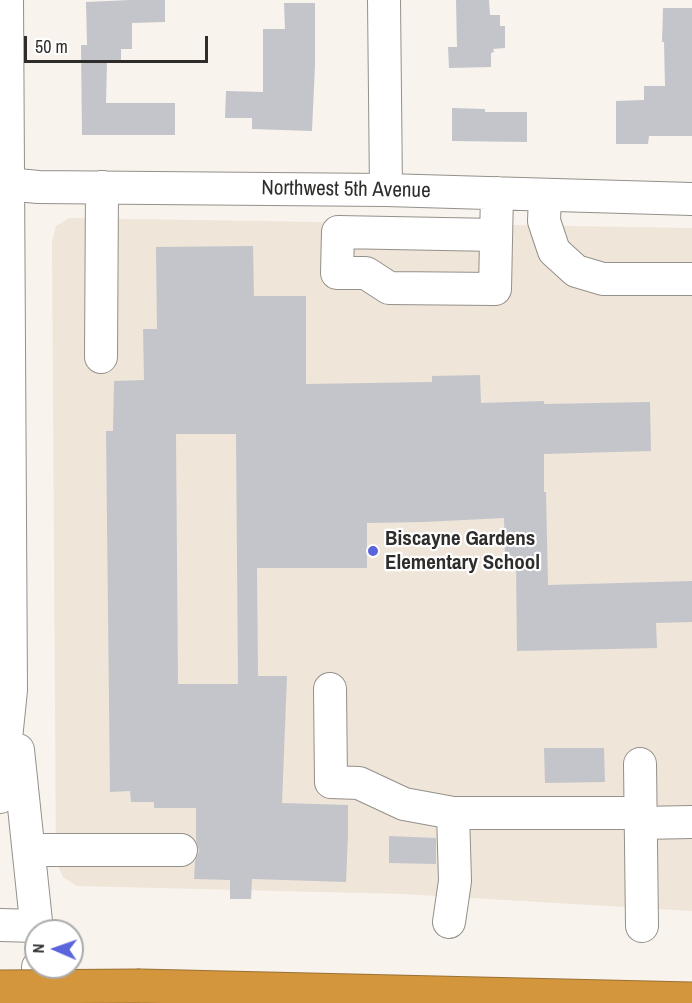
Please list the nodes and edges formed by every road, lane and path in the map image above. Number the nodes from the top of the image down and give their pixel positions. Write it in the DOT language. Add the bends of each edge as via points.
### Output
graph roads {
  1 [pos="7,0"];
  2 [pos="384,0"];
  3 [pos="4,99"];
  4 [pos="4,183"];
  5 [pos="102,187"];
  6 [pos="386,189"];
  7 [pos="497,193"];
  8 [pos="545,195"];
  9 [pos="692,199"];
  10 [pos="496,235"];
  11 [pos="692,279"];
  12 [pos="101,357"];
  13 [pos="330,689"];
  14 [pos="11,690"];
  15 [pos="640,764"];
  16 [pos="0,797"];
  17 [pos="453,813"];
  18 [pos="640,818"];
  19 [pos="692,822"];
  20 [pos="29,850"];
  21 [pos="181,850"];
  22 [pos="36,919"];
  23 [pos="449,922"];
  24 [pos="0,925"];
  25 [pos="642,926"];
  26 [pos="24,927"];
  27 [pos="38,979"];
  28 [pos="0,987"];
  29 [pos="692,999"];
  30 [pos="39,1003"];
  1 -- 3 [label="street"];
  2 -- 6 [label="street"];
  3 -- 4 [label="street"];
  4 -- 5 [label="street, Northwest 5th Avenue"];
  4 -- 14 [label="street"];
  5 -- 6 [label="street, Northwest 5th Avenue"];
  5 -- 12 [label="street"];
  6 -- 7 [label="street, Northwest 5th Avenue"];
  7 -- 8 [label="street, Northwest 5th Avenue"];
  7 -- 10 [label="street"];
  8 -- 9 [label="street, Northwest 5th Avenue"];
  8 -- 11 [label="street" via="544,221 554,251 576,271 603,279"];
  10 -- 10 [label="street" via="495,289 389,288 366,273 338,273 338,232"];
  13 -- 17 [label="street" via="331,782 359,783 405,804"];
  14 -- 16 [label="street"];
  14 -- 20 [label="street"];
  15 -- 18 [label="street"];
  17 -- 18 [label="street"];
  17 -- 23 [label="street" via="455,881"];
  18 -- 19 [label="street"];
  18 -- 25 [label="street"];
  20 -- 21 [label="street"];
  20 -- 22 [label="street"];
  24 -- 26 [label="street"];
  27 -- 30 [label="street"];
  28 -- 29 [label="highway, bridge" via="141,986"];
}
